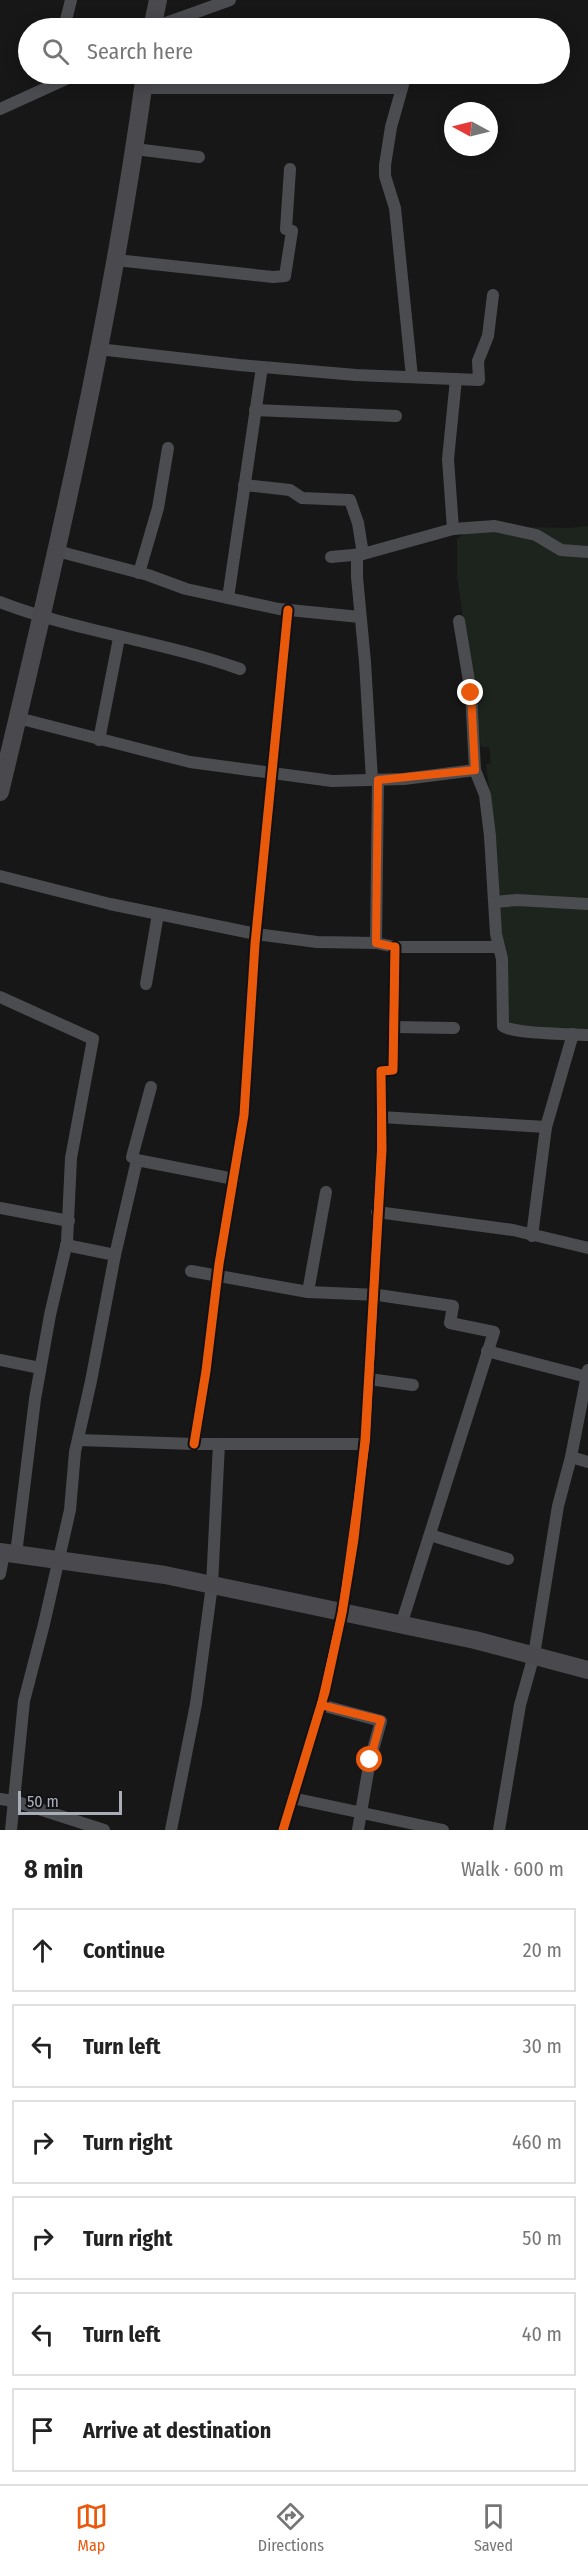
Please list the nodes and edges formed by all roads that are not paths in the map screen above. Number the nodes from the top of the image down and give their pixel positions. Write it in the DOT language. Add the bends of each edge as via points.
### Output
graph roads {
  1 [pos="71,0"];
  2 [pos="158,0"];
  3 [pos="230,0"];
  4 [pos="66,18"];
  5 [pos="154,18"];
  6 [pos="180,18"];
  7 [pos="48,84"];
  8 [pos="144,84"];
  9 [pos="255,84"];
  10 [pos="403,84"];
  11 [pos="402,88"];
  12 [pos="0,109"];
  13 [pos="135,149"];
  14 [pos="200,157"];
  15 [pos="290,170"];
  16 [pos="116,260"];
  17 [pos="493,296"];
  18 [pos="98,349"];
  19 [pos="262,367"];
  20 [pos="412,377"];
  21 [pos="456,379"];
  22 [pos="255,410"];
  23 [pos="396,416"];
  24 [pos="168,448"];
  25 [pos="244,484"];
  26 [pos="453,529"];
  27 [pos="57,551"];
  28 [pos="588,552"];
  29 [pos="360,554"];
  30 [pos="331,557"];
  31 [pos="139,573"];
  32 [pos="228,598"];
  33 [pos="0,602"];
  34 [pos="288,610"];
  35 [pos="360,617"];
  36 [pos="42,618"];
  37 [pos="459,621"];
  38 [pos="119,638"];
  39 [pos="240,669"];
  40 [pos="18,718"];
  41 [pos="99,740"];
  42 [pos="475,770"];
  43 [pos="271,773"];
  44 [pos="375,780"];
  45 [pos="0,792"];
  46 [pos="0,876"];
  47 [pos="495,902"];
  48 [pos="588,904"];
  49 [pos="158,915"];
  50 [pos="256,934"];
  51 [pos="376,943"];
  52 [pos="395,947"];
  53 [pos="498,947"];
  54 [pos="146,984"];
  55 [pos="0,997"];
  56 [pos="394,1027"];
  57 [pos="454,1028"];
  58 [pos="573,1034"];
  59 [pos="588,1035"];
  60 [pos="151,1087"];
  61 [pos="381,1117"];
  62 [pos="546,1127"];
  63 [pos="136,1160"];
  64 [pos="234,1179"];
  65 [pos="326,1192"];
  66 [pos="0,1208"];
  67 [pos="377,1212"];
  68 [pos="69,1221"];
  69 [pos="532,1236"];
  70 [pos="66,1245"];
  71 [pos="588,1248"];
  72 [pos="114,1255"];
  73 [pos="192,1271"];
  74 [pos="218,1275"];
  75 [pos="309,1292"];
  76 [pos="374,1295"];
  77 [pos="488,1351"];
  78 [pos="0,1360"];
  79 [pos="40,1368"];
  80 [pos="587,1373"];
  81 [pos="369,1380"];
  82 [pos="413,1384"];
  83 [pos="79,1440"];
  84 [pos="194,1444"];
  85 [pos="219,1444"];
  86 [pos="365,1444"];
  87 [pos="571,1457"];
  88 [pos="588,1462"];
  89 [pos="430,1535"];
  90 [pos="7,1553"];
  91 [pos="508,1559"];
  92 [pos="58,1560"];
  93 [pos="0,1574"];
  94 [pos="212,1586"];
  95 [pos="342,1613"];
  96 [pos="401,1625"];
  97 [pos="534,1655"];
  98 [pos="588,1670"];
  99 [pos="321,1705"];
  100 [pos="292,1798"];
  101 [pos="0,1799"];
  102 [pos="14,1801"];
  103 [pos="362,1812"];
  104 [pos="11,1830"];
  105 [pos="104,1830"];
  106 [pos="171,1830"];
  107 [pos="284,1830"];
  108 [pos="358,1830"];
  109 [pos="443,1830"];
  110 [pos="498,1830"];
  1 -- 4 [label="street"];
  2 -- 5 [label="street"];
  3 -- 6 [label="street"];
  7 -- 12 [label="street"];
  8 -- 13 [label="street"];
  9 -- 11 [label="street"];
  10 -- 11 [label="street"];
  11 -- 20 [label="street" via="385,176 395,208"];
  13 -- 14 [label="street"];
  13 -- 16 [label="street"];
  15 -- 16 [label="street" via="286,230 292,231 285,276"];
  16 -- 18 [label="street"];
  17 -- 21 [label="street" via="488,336 478,361 479,380"];
  18 -- 19 [label="street"];
  18 -- 27 [label="street"];
  19 -- 20 [label="street"];
  19 -- 22 [label="street"];
  20 -- 21 [label="street"];
  21 -- 26 [label="street" via="448,459"];
  22 -- 23 [label="street"];
  22 -- 25 [label="street"];
  24 -- 31 [label="street" via="158,508"];
  25 -- 29 [label="street" via="290,490 302,498 350,500 358,524"];
  25 -- 32 [label="street"];
  26 -- 28 [label="street" via="495,526 536,535 561,550"];
  26 -- 29 [label="street"];
  27 -- 31 [label="street"];
  27 -- 36 [label="street"];
  29 -- 30 [label="street"];
  29 -- 35 [label="street"];
  31 -- 32 [label="street" via="186,590"];
  32 -- 34 [label="street"];
  33 -- 36 [label="street"];
  34 -- 35 [label="street"];
  34 -- 43 [label="street"];
  35 -- 44 [label="street"];
  36 -- 38 [label="street"];
  36 -- 40 [label="street"];
  37 -- 42 [label="street" via="471,693"];
  38 -- 39 [label="street"];
  38 -- 41 [label="street"];
  40 -- 41 [label="street"];
  40 -- 45 [label="street"];
  41 -- 43 [label="street" via="190,762"];
  42 -- 44 [label="street"];
  42 -- 47 [label="street" via="485,795"];
  43 -- 44 [label="street" via="332,782"];
  43 -- 50 [label="street"];
  44 -- 51 [label="street"];
  46 -- 49 [label="street"];
  47 -- 48 [label="street"];
  47 -- 53 [label="street"];
  49 -- 50 [label="street"];
  49 -- 54 [label="street"];
  50 -- 51 [label="street" via="316,942"];
  50 -- 64 [label="street" via="244,1115"];
  51 -- 52 [label="street"];
  52 -- 53 [label="street"];
  52 -- 56 [label="street"];
  53 -- 58 [label="street" via="502,959 504,1028"];
  55 -- 68 [label="street" via="93,1039 71,1158"];
  56 -- 57 [label="street"];
  56 -- 61 [label="street" via="393,1070 381,1071"];
  58 -- 59 [label="street"];
  58 -- 62 [label="street"];
  60 -- 63 [label="street" via="132,1156"];
  61 -- 62 [label="street"];
  61 -- 67 [label="street"];
  62 -- 69 [label="street"];
  63 -- 64 [label="street"];
  63 -- 72 [label="street"];
  64 -- 74 [label="street"];
  65 -- 75 [label="street"];
  66 -- 68 [label="street"];
  67 -- 69 [label="street" via="513,1230"];
  67 -- 76 [label="street"];
  68 -- 70 [label="street"];
  69 -- 71 [label="street"];
  70 -- 72 [label="street"];
  70 -- 79 [label="street"];
  72 -- 83 [label="street"];
  73 -- 74 [label="street"];
  74 -- 75 [label="street"];
  74 -- 84 [label="street"];
  75 -- 76 [label="street"];
  76 -- 77 [label="street" via="453,1305 450,1323 494,1332"];
  76 -- 81 [label="street"];
  77 -- 80 [label="street"];
  77 -- 89 [label="street"];
  78 -- 79 [label="street"];
  79 -- 90 [label="street"];
  80 -- 87 [label="street"];
  81 -- 82 [label="street"];
  81 -- 86 [label="street"];
  83 -- 84 [label="street"];
  83 -- 92 [label="street" via="70,1510"];
  84 -- 85 [label="street"];
  85 -- 86 [label="street"];
  85 -- 94 [label="street"];
  86 -- 95 [label="street"];
  87 -- 88 [label="street"];
  87 -- 97 [label="street" via="558,1506"];
  89 -- 91 [label="street"];
  89 -- 96 [label="street"];
  90 -- 92 [label="street"];
  90 -- 93 [label="street"];
  92 -- 94 [label="street" via="165,1575"];
  92 -- 102 [label="street" via="24,1701"];
  94 -- 95 [label="street"];
  94 -- 106 [label="street" via="196,1704"];
  95 -- 96 [label="street"];
  95 -- 99 [label="street"];
  96 -- 97 [label="street"];
  97 -- 98 [label="street"];
  97 -- 110 [label="street" via="520,1705"];
  99 -- 100 [label="street"];
  99 -- 103 [label="street" via="381,1720"];
  100 -- 103 [label="street"];
  100 -- 107 [label="street"];
  101 -- 102 [label="street"];
  102 -- 104 [label="street"];
  102 -- 105 [label="street"];
  103 -- 108 [label="street"];
  103 -- 109 [label="street"];
}
